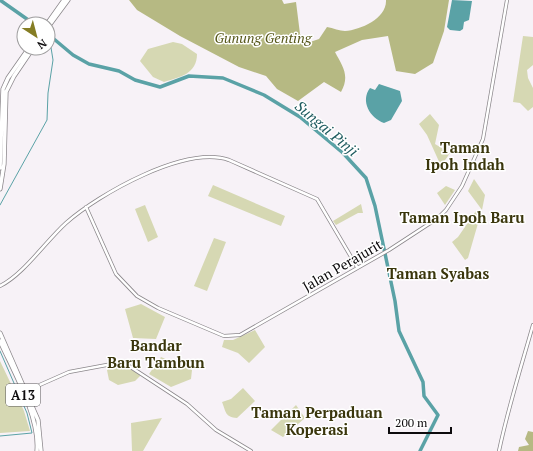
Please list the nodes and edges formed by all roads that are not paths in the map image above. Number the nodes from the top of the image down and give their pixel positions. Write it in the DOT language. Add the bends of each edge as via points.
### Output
graph roads {
  1 [pos="64,0"];
  2 [pos="68,0"];
  3 [pos="507,0"];
  4 [pos="53,16"];
  5 [pos="55,16"];
  6 [pos="23,56"];
  7 [pos="28,56"];
  8 [pos="8,78"];
  9 [pos="0,82"];
  10 [pos="3,90"];
  11 [pos="1,133"];
  12 [pos="0,147"];
  13 [pos="0,168"];
  14 [pos="0,189"];
  15 [pos="86,207"];
  16 [pos="357,267"];
  17 [pos="0,286"];
  18 [pos="533,325"];
  19 [pos="0,333"];
  20 [pos="0,341"];
  21 [pos="26,391"];
  22 [pos="37,451"];
  23 [pos="41,451"];
  24 [pos="251,451"];
  25 [pos="499,451"];
  1 -- 4 [label="main road"];
  2 -- 5 [label="main road"];
  3 -- 16 [label="street, Jalan Perajurit" via="483,139 462,186 442,215 389,250"];
  6 -- 8 [label="main road"];
  7 -- 14 [label="main road" via="6,92"];
  8 -- 9 [label="main road"];
  8 -- 10 [label="main road"];
  9 -- 10 [label="main road"];
  10 -- 11 [label="main road"];
  11 -- 12 [label="main road"];
  12 -- 13 [label="main road"];
  15 -- 16 [label="street" via="114,190 161,168 183,160 207,156 220,157 317,199"];
  15 -- 16 [label="street, Jalan Perajurit" via="116,274 130,290 145,302 224,336 240,335"];
  15 -- 17 [label="street" via="12,278"];
  18 -- 25 [label="street"];
  19 -- 21 [label="main road, A13"];
  20 -- 22 [label="main road, A13" via="31,410 37,437"];
  21 -- 23 [label="main road, A13" via="38,424"];
  21 -- 24 [label="street" via="69,372 126,364 188,404 213,428"];
}
